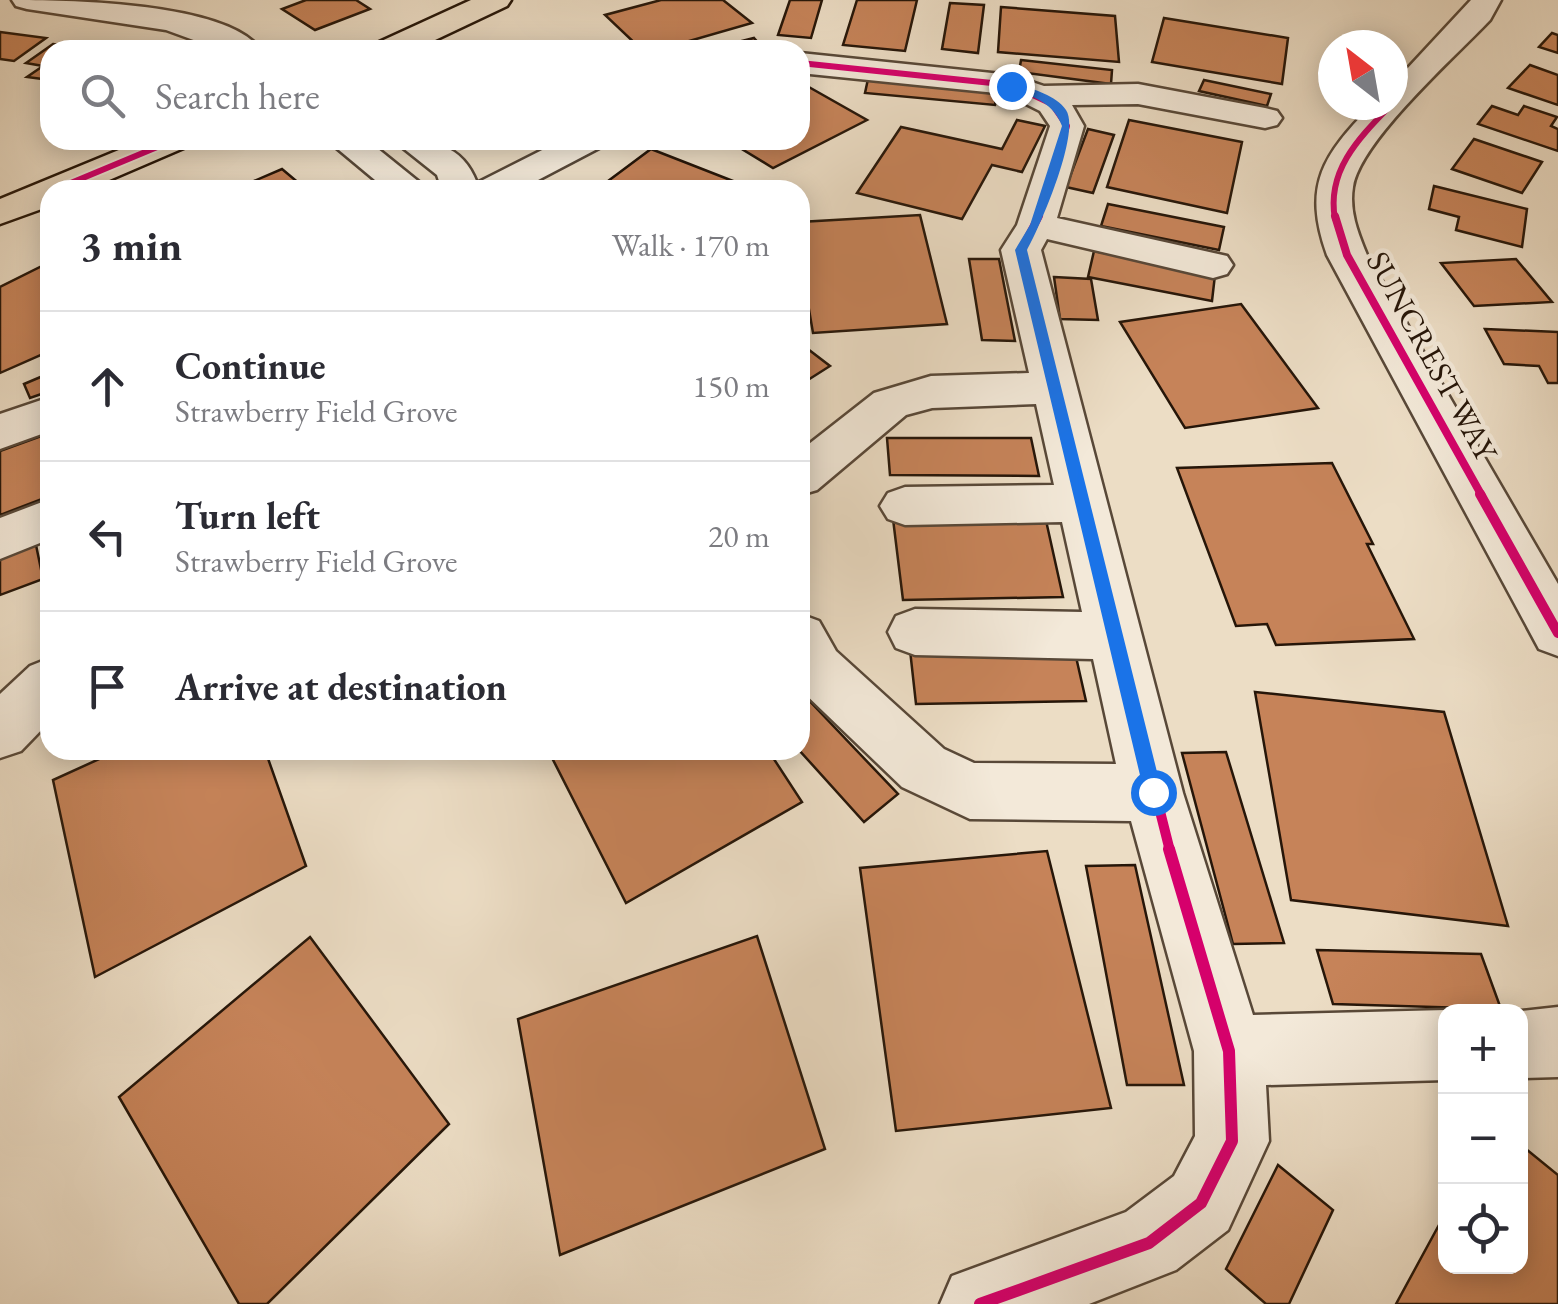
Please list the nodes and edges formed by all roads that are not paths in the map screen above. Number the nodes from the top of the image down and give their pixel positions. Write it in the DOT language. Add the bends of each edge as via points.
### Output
graph roads {
  1 [pos="27,0"];
  2 [pos="496,0"];
  3 [pos="1486,0"];
  4 [pos="229,40"];
  5 [pos="410,40"];
  6 [pos="810,64"];
  7 [pos="1408,87"];
  8 [pos="1042,96"];
  9 [pos="1265,118"];
  10 [pos="1377,120"];
  11 [pos="150,150"];
  12 [pos="367,150"];
  13 [pos="425,150"];
  14 [pos="570,150"];
  15 [pos="78,180"];
  16 [pos="399,180"];
  17 [pos="458,180"];
  18 [pos="511,180"];
  19 [pos="40,196"];
  20 [pos="0,213"];
  21 [pos="1036,225"];
  22 [pos="1212,265"];
  23 [pos="1055,388"];
  24 [pos="40,417"];
  25 [pos="0,432"];
  26 [pos="810,469"];
  27 [pos="1084,503"];
  28 [pos="905,506"];
  29 [pos="40,522"];
  30 [pos="0,539"];
  31 [pos="915,632"];
  32 [pos="1558,634"];
  33 [pos="1114,636"];
  34 [pos="810,656"];
  35 [pos="40,693"];
  36 [pos="0,732"];
  37 [pos="1153,792"];
  38 [pos="1558,1042"];
  39 [pos="1528,1043"];
  40 [pos="1438,1045"];
  41 [pos="1230,1050"];
  42 [pos="980,1304"];
  1 -- 4 [label="street" via="182,24"];
  2 -- 5 [label="main road"];
  3 -- 7 [label="street, SUNCREST WAY"];
  6 -- 8 [label="street" via="1011,86"];
  8 -- 9 [label="street" via="1138,94"];
  8 -- 21 [label="street" via="1062,110 1067,126"];
  10 -- 32 [label="street, SUNCREST WAY" via="1338,166 1333,223"];
  11 -- 15 [label="main road"];
  12 -- 16 [label="street"];
  13 -- 17 [label="street"];
  14 -- 18 [label="street"];
  19 -- 20 [label="main road"];
  21 -- 22 [label="street"];
  21 -- 23 [label="street" via="1021,250"];
  23 -- 26 [label="street" via="931,392 890,404"];
  23 -- 27 [label="street"];
  24 -- 25 [label="street"];
  27 -- 28 [label="street"];
  27 -- 33 [label="street"];
  29 -- 30 [label="street"];
  31 -- 33 [label="street"];
  33 -- 37 [label="street"];
  34 -- 37 [label="street" via="923,768 970,790"];
  35 -- 36 [label="street"];
  37 -- 41 [label="street"];
  38 -- 39 [label="street"];
  40 -- 41 [label="street"];
  41 -- 42 [label="street" via="1232,1141 1201,1203 1148,1243"];
}
